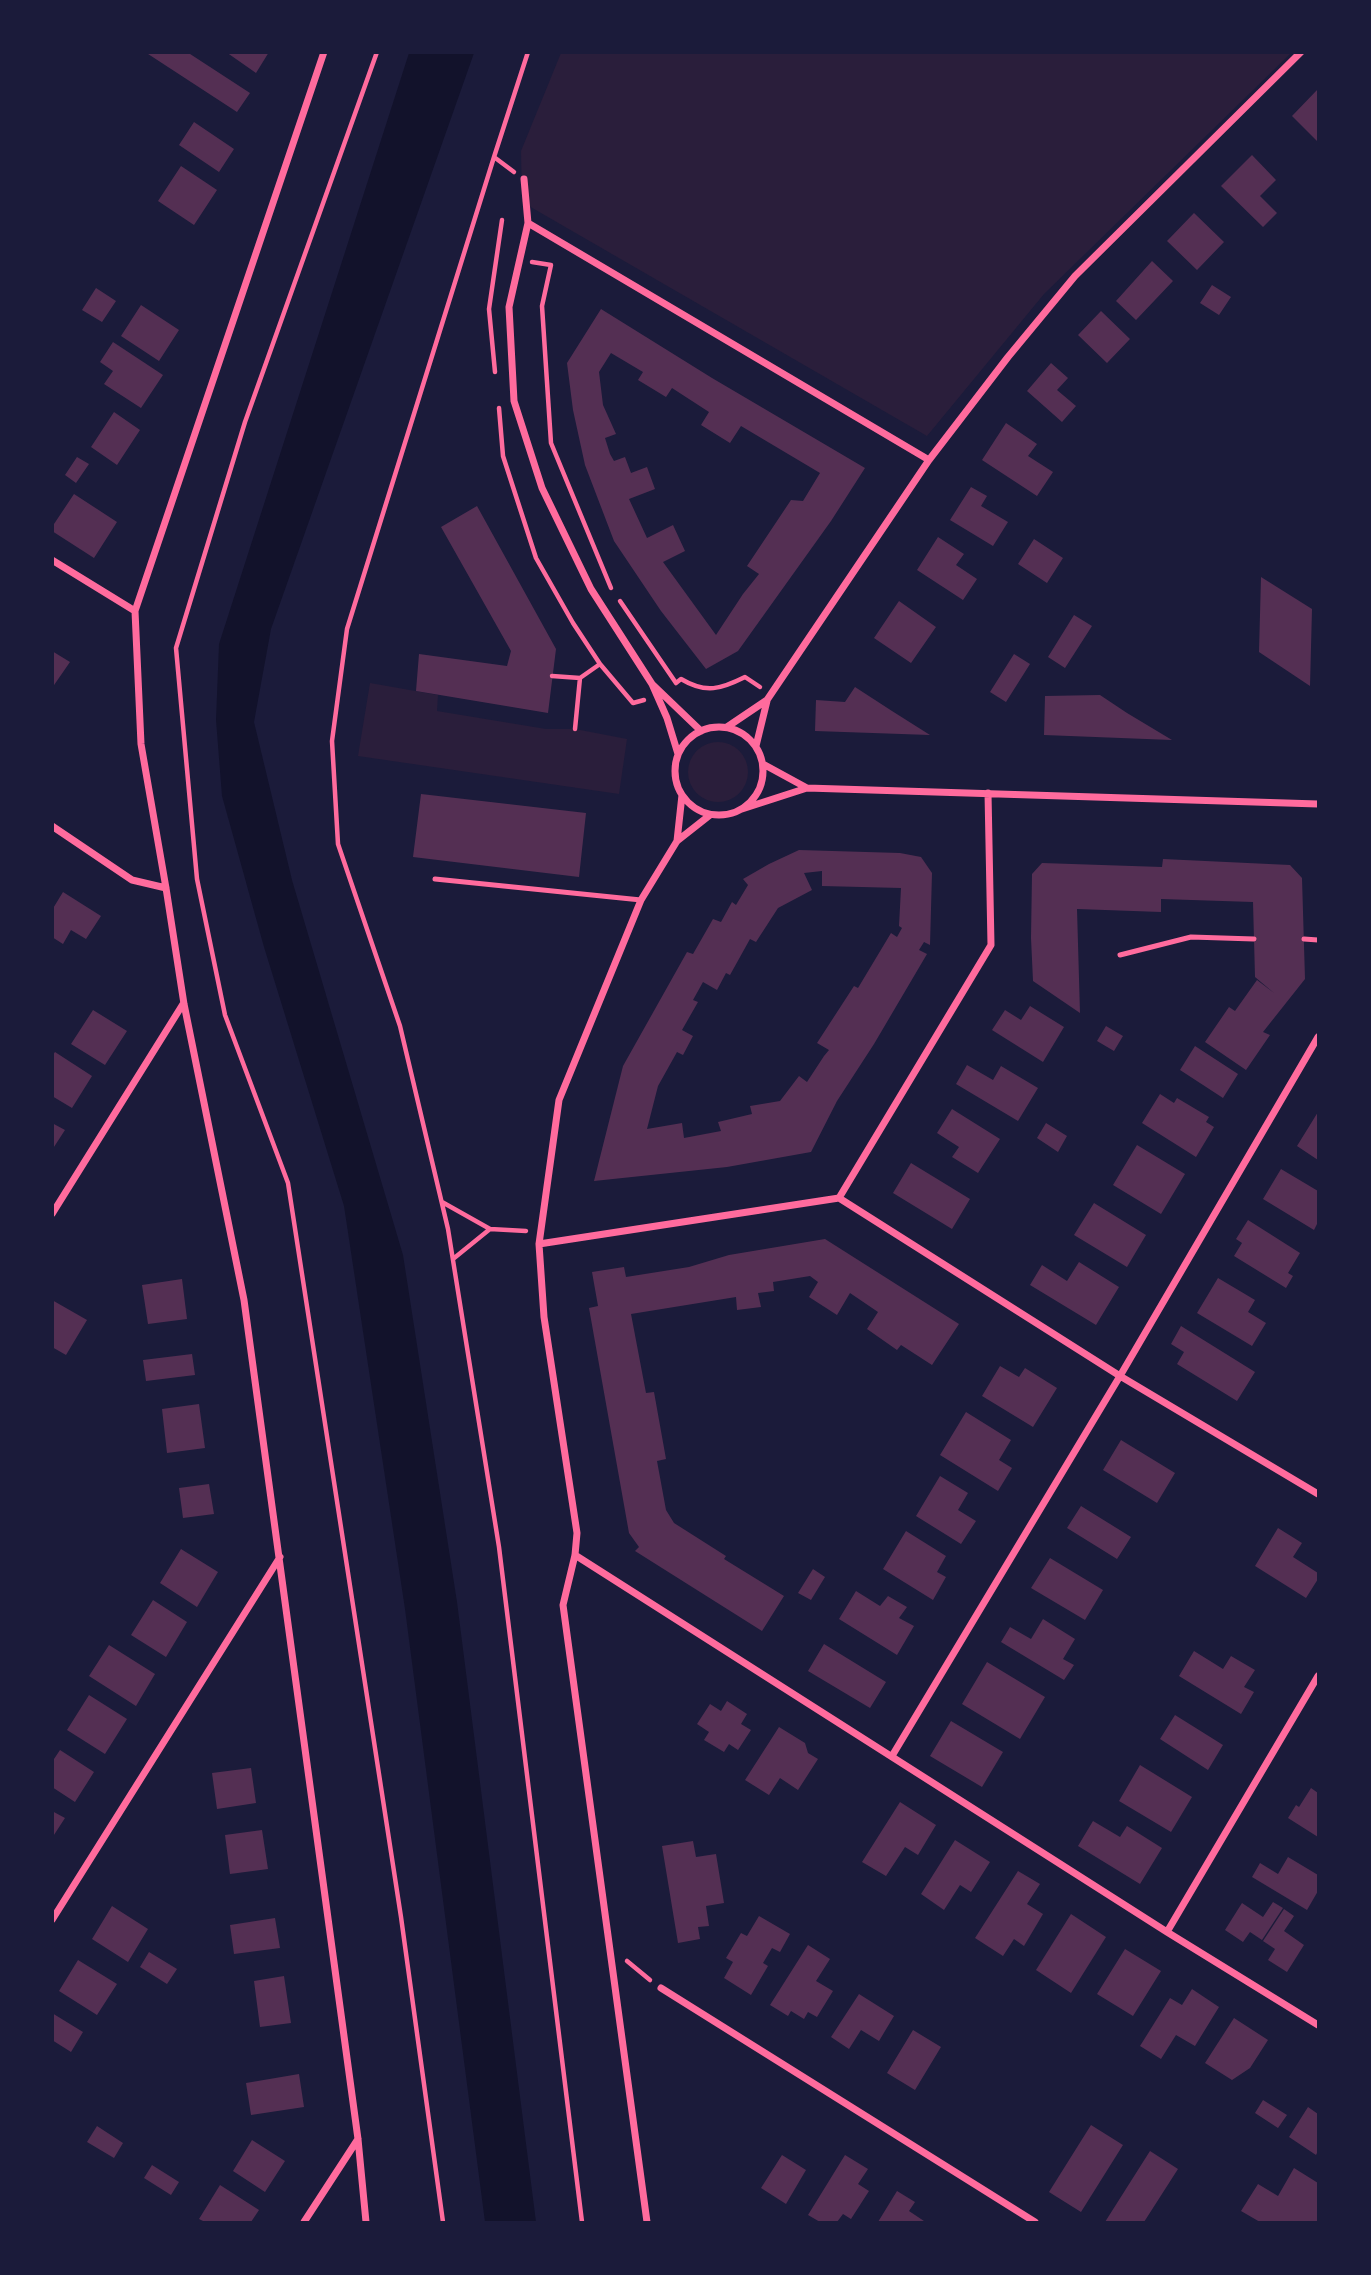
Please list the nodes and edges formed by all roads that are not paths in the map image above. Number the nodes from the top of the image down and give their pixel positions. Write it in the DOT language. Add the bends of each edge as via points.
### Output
graph roads {
  1 [pos="324,52"];
  2 [pos="1301,52"];
  3 [pos="524,178"];
  4 [pos="528,223"];
  5 [pos="929,460"];
  6 [pos="52,560"];
  7 [pos="135,611"];
  8 [pos="659,694"];
  9 [pos="769,697"];
  10 [pos="727,727"];
  11 [pos="701,731"];
  12 [pos="756,746"];
  13 [pos="678,754"];
  14 [pos="763,764"];
  15 [pos="807,788"];
  16 [pos="988,793"];
  17 [pos="682,795"];
  18 [pos="1318,804"];
  19 [pos="742,809"];
  20 [pos="709,815"];
  21 [pos="52,826"];
  22 [pos="677,841"];
  23 [pos="435,879"];
  24 [pos="166,888"];
  25 [pos="641,900"];
  26 [pos="1254,939"];
  27 [pos="1304,939"];
  28 [pos="1318,940"];
  29 [pos="1120,955"];
  30 [pos="184,1004"];
  31 [pos="1318,1037"];
  32 [pos="839,1198"];
  33 [pos="52,1214"];
  34 [pos="539,1244"];
  35 [pos="1120,1376"];
  36 [pos="1318,1494"];
  37 [pos="575,1555"];
  38 [pos="279,1557"];
  39 [pos="1318,1676"];
  40 [pos="892,1756"];
  41 [pos="52,1920"];
  42 [pos="1167,1932"];
  43 [pos="660,1988"];
  44 [pos="1318,2025"];
  45 [pos="358,2139"];
  46 [pos="304,2222"];
  47 [pos="366,2222"];
  48 [pos="647,2222"];
  49 [pos="1035,2222"];
  1 -- 7 [label="street"];
  2 -- 5 [label="street" via="1075,276"];
  3 -- 4 [label="street"];
  4 -- 5 [label="street"];
  4 -- 8 [label="street" via="509,307 514,401 542,488 591,589"];
  5 -- 9 [label="street"];
  6 -- 7 [label="street"];
  7 -- 24 [label="street" via="141,744"];
  8 -- 11 [label="street"];
  8 -- 13 [label="street"];
  9 -- 10 [label="street"];
  9 -- 12 [label="street"];
  10 -- 11 [label="street"];
  10 -- 12 [label="street" via="743,733"];
  11 -- 13 [label="street" via="681,746"];
  12 -- 14 [label="street"];
  13 -- 17 [label="street" via="675,779"];
  14 -- 15 [label="street"];
  14 -- 19 [label="street" via="759,790"];
  15 -- 16 [label="street"];
  15 -- 19 [label="street"];
  16 -- 18 [label="street"];
  16 -- 32 [label="street" via="991,945"];
  17 -- 20 [label="street"];
  17 -- 22 [label="street"];
  19 -- 20 [label="street"];
  20 -- 22 [label="street"];
  21 -- 24 [label="street" via="132,880"];
  22 -- 25 [label="street"];
  23 -- 25 [label="lane"];
  24 -- 30 [label="street"];
  25 -- 34 [label="street" via="559,1100"];
  26 -- 29 [label="lane" via="1191,937"];
  27 -- 28 [label="lane"];
  30 -- 33 [label="street"];
  30 -- 38 [label="street" via="244,1300"];
  31 -- 35 [label="street"];
  32 -- 34 [label="street"];
  32 -- 35 [label="street"];
  34 -- 37 [label="street" via="544,1317 577,1533"];
  35 -- 36 [label="street"];
  35 -- 40 [label="street"];
  37 -- 40 [label="street"];
  37 -- 48 [label="street" via="563,1605"];
  38 -- 41 [label="street"];
  38 -- 45 [label="street"];
  39 -- 42 [label="street"];
  40 -- 42 [label="street"];
  42 -- 44 [label="street"];
  43 -- 49 [label="street"];
  45 -- 46 [label="street"];
  45 -- 47 [label="street"];
}
